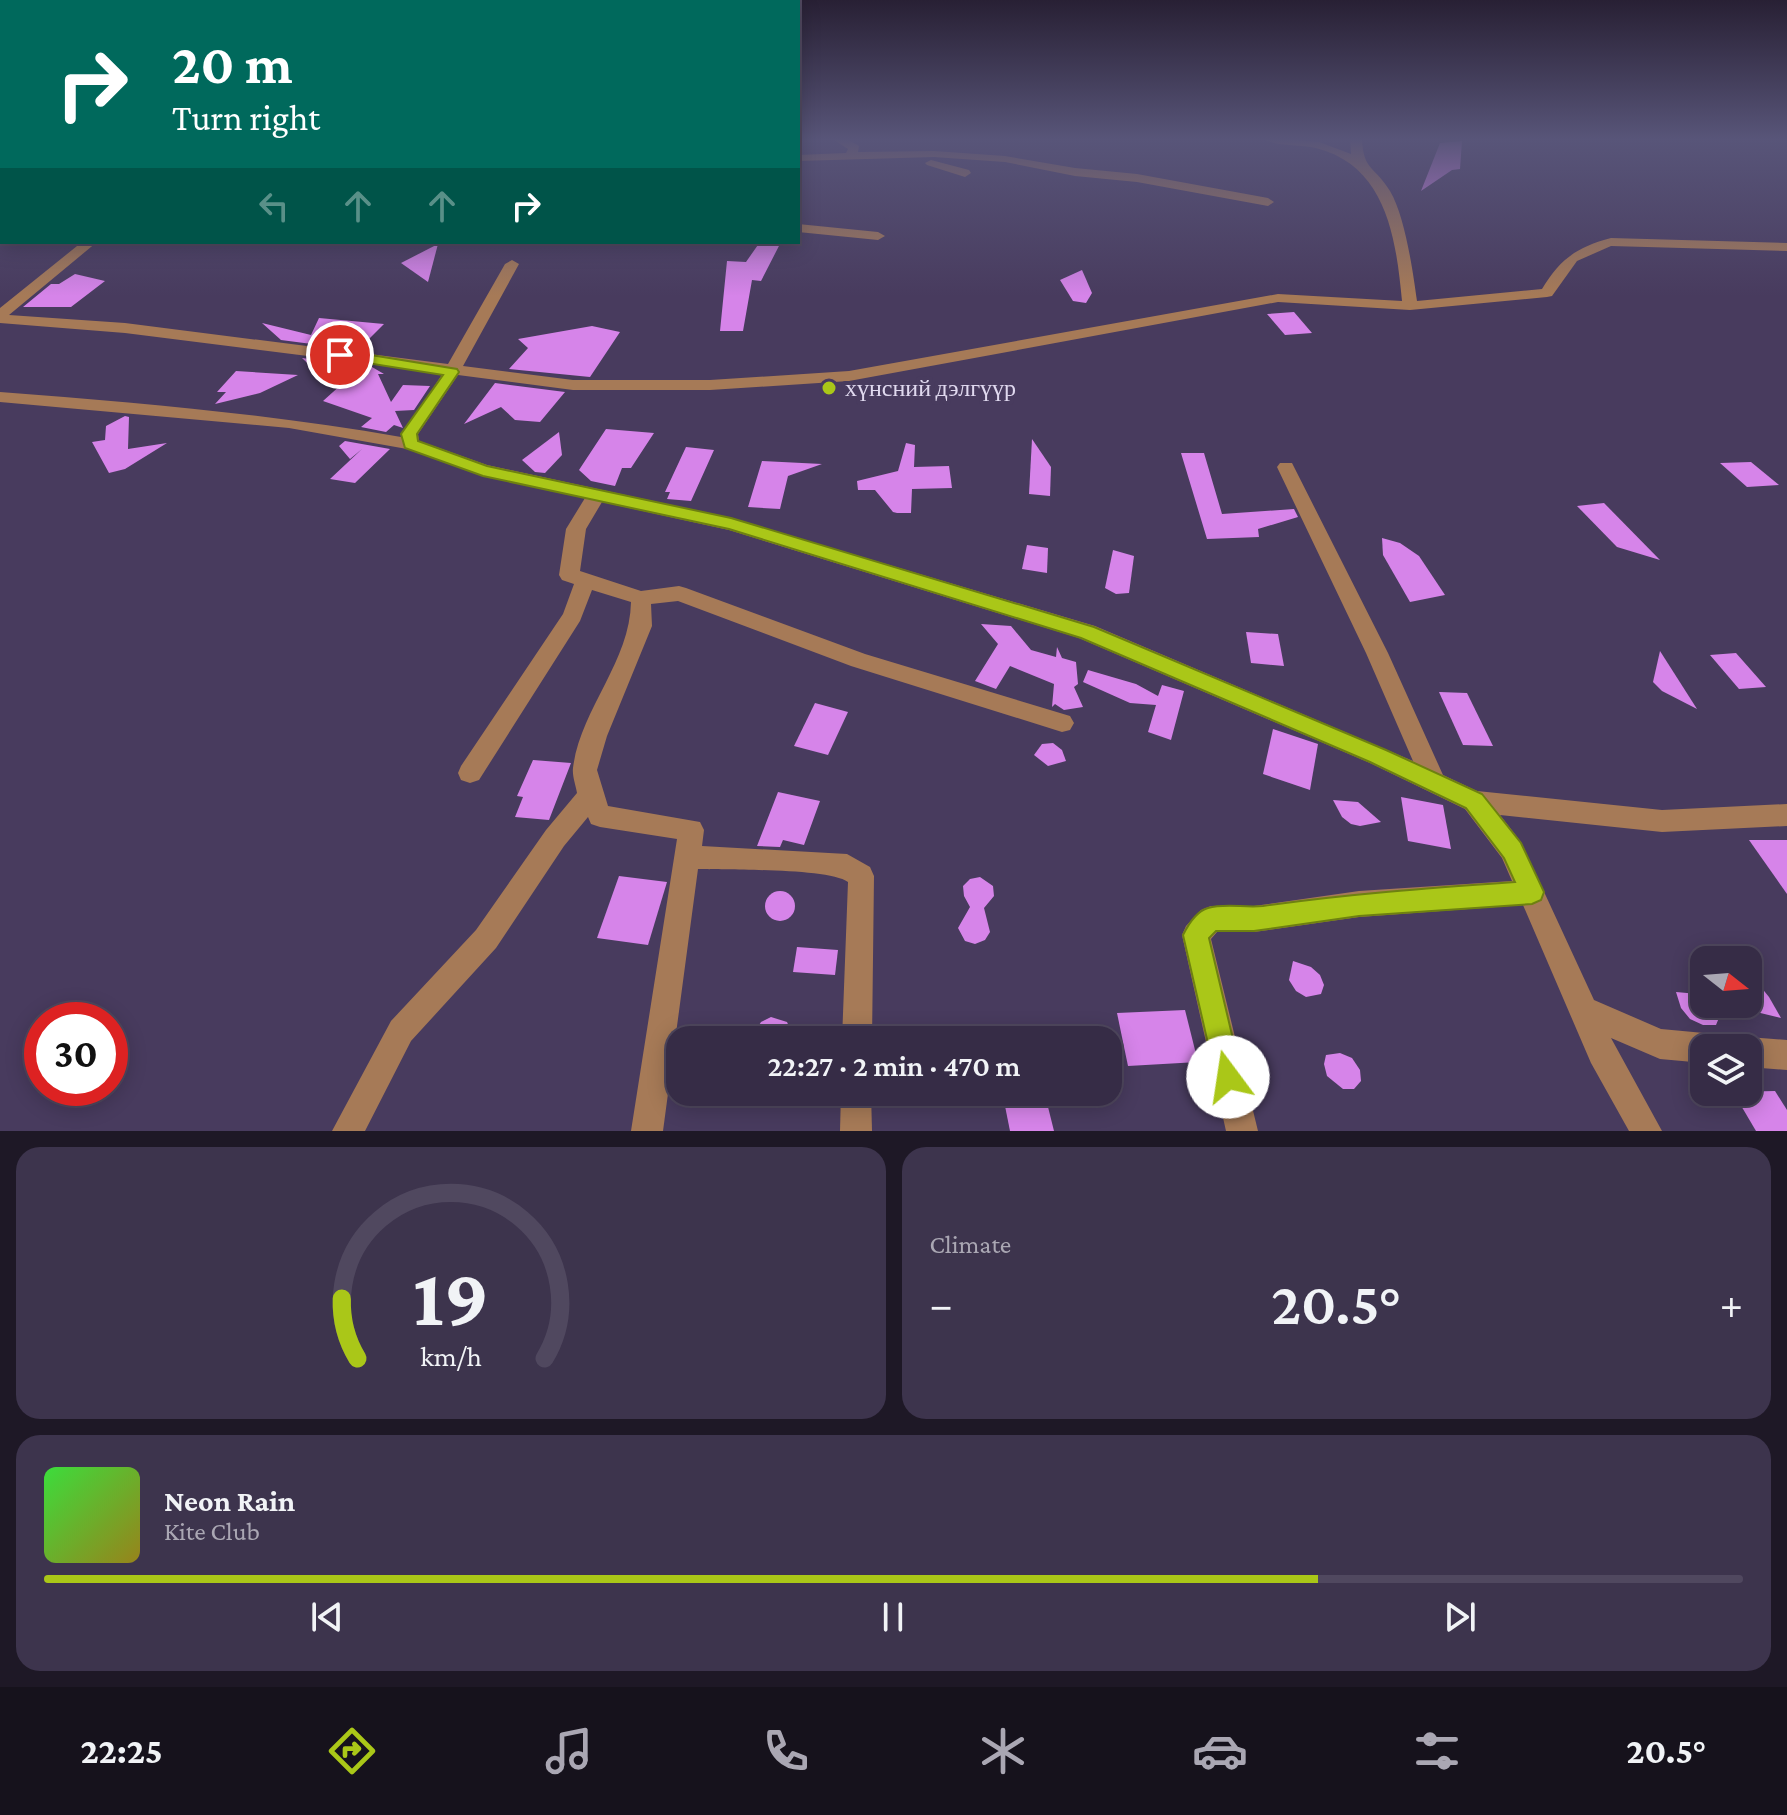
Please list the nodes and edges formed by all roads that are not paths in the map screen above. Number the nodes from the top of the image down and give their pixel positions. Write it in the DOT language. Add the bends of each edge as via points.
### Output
graph roads {
  1 [pos="1207,191"];
  2 [pos="1383,191"];
  3 [pos="1268,202"];
  4 [pos="800,228"];
  5 [pos="878,236"];
  6 [pos="88,244"];
  7 [pos="1787,247"];
  8 [pos="512,264"];
  9 [pos="1410,306"];
  10 [pos="0,317"];
  11 [pos="452,372"];
  12 [pos="0,397"];
  13 [pos="411,444"];
  14 [pos="1286,467"];
  15 [pos="598,493"];
  16 [pos="585,581"];
  17 [pos="641,598"];
  18 [pos="1062,723"];
  19 [pos="470,773"];
  20 [pos="1434,782"];
  21 [pos="590,796"];
  22 [pos="1474,801"];
  23 [pos="1787,815"];
  24 [pos="687,857"];
  25 [pos="1532,892"];
  26 [pos="1587,1012"];
  27 [pos="857,1026"];
  28 [pos="1690,1047"];
  29 [pos="1762,1053"];
  30 [pos="1787,1055"];
  31 [pos="856,1106"];
  32 [pos="348,1131"];
  33 [pos="647,1131"];
  34 [pos="856,1131"];
  35 [pos="1242,1131"];
  36 [pos="1646,1131"];
  1 -- 3 [label="street"];
  2 -- 9 [label="street" via="1405,262"];
  4 -- 5 [label="street"];
  6 -- 10 [label="street"];
  7 -- 9 [label="street" via="1611,242 1583,249 1565,262 1547,293"];
  8 -- 11 [label="street"];
  9 -- 11 [label="street" via="1278,298 824,379 573,385"];
  10 -- 11 [label="street" via="312,350"];
  11 -- 13 [label="street" via="409,434"];
  12 -- 13 [label="street" via="261,420"];
  13 -- 15 [label="street" via="483,470"];
  14 -- 20 [label="street"];
  15 -- 16 [label="street" via="576,529 569,575"];
  15 -- 20 [label="street" via="731,524 1087,632"];
  16 -- 17 [label="street"];
  16 -- 19 [label="street" via="573,616"];
  17 -- 18 [label="street" via="679,593 859,660"];
  17 -- 21 [label="street" via="641,626 585,770"];
  20 -- 22 [label="street"];
  21 -- 24 [label="street" via="600,816 691,830"];
  21 -- 32 [label="street" via="486,939 401,1031"];
  22 -- 23 [label="street" via="1662,821"];
  22 -- 25 [label="street" via="1512,850"];
  24 -- 27 [label="street" via="815,862 847,866 861,876"];
  24 -- 33 [label="street"];
  25 -- 26 [label="street"];
  25 -- 35 [label="street" via="1211,919 1196,935"];
  26 -- 28 [label="street" via="1660,1044"];
  26 -- 36 [label="street" via="1602,1052"];
  29 -- 30 [label="street"];
  31 -- 34 [label="street"];
}
